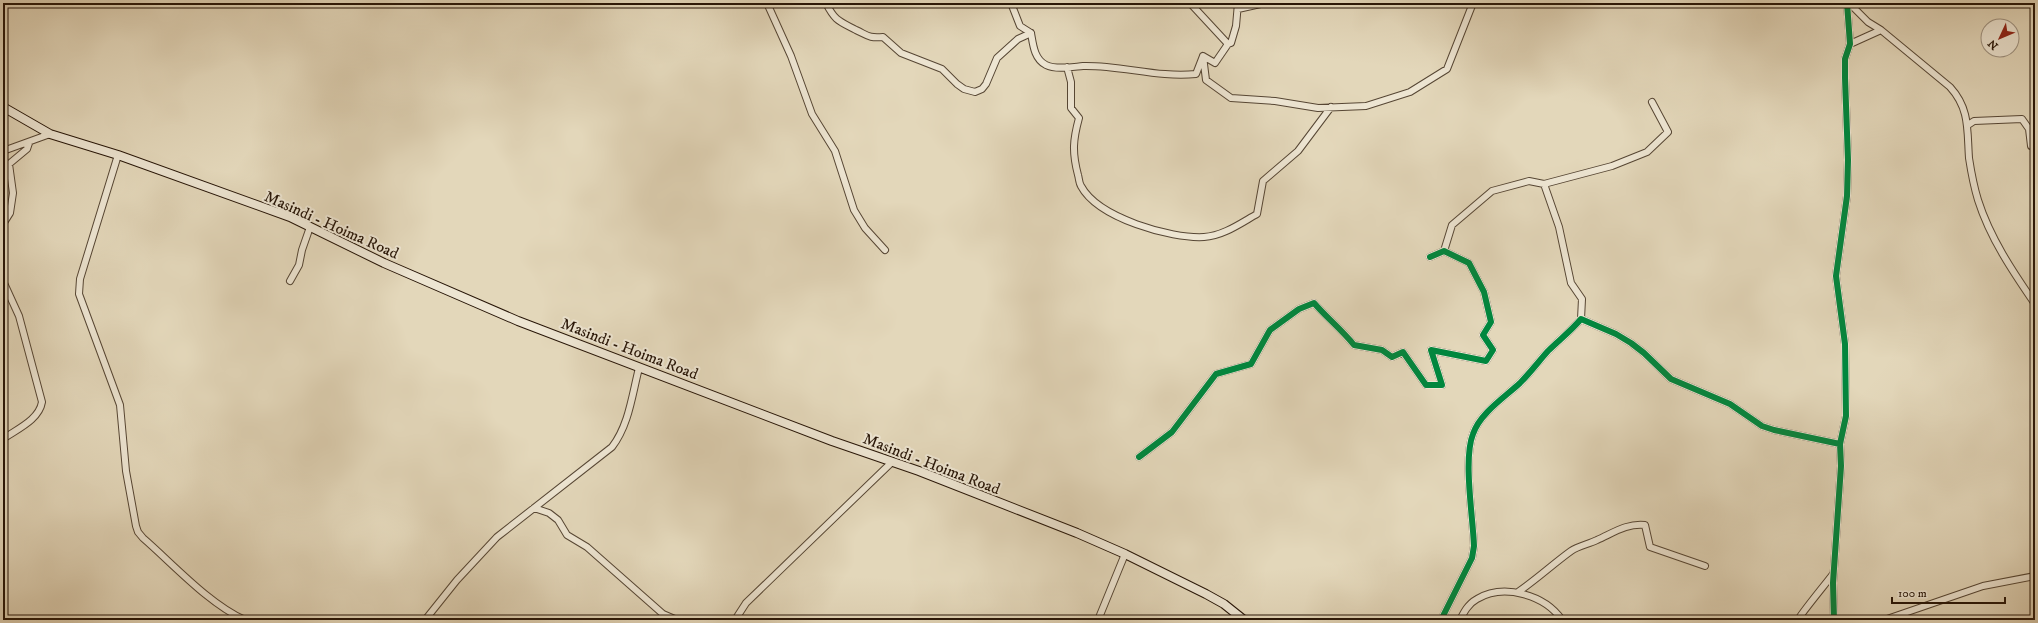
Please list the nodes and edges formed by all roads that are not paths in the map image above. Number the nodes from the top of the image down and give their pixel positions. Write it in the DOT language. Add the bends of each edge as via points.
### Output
graph roads {
  1 [pos="766,3"];
  2 [pos="826,3"];
  3 [pos="1011,3"];
  4 [pos="1190,3"];
  5 [pos="1265,3"];
  6 [pos="1473,3"];
  7 [pos="1848,3"];
  8 [pos="1238,6"];
  9 [pos="1881,30"];
  10 [pos="1031,33"];
  11 [pos="1228,44"];
  12 [pos="1850,44"];
  13 [pos="1203,56"];
  14 [pos="1067,67"];
  15 [pos="1652,102"];
  16 [pos="3,107"];
  17 [pos="1331,107"];
  18 [pos="1968,125"];
  19 [pos="50,134"];
  20 [pos="29,143"];
  21 [pos="2031,146"];
  22 [pos="3,152"];
  23 [pos="118,155"];
  24 [pos="1544,184"];
  25 [pos="3,224"];
  26 [pos="310,227"];
  27 [pos="885,250"];
  28 [pos="1444,250"];
  29 [pos="1430,257"];
  30 [pos="290,280"];
  31 [pos="3,281"];
  32 [pos="2035,304"];
  33 [pos="1581,319"];
  34 [pos="639,368"];
  35 [pos="3,439"];
  36 [pos="1840,444"];
  37 [pos="1139,457"];
  38 [pos="892,462"];
  39 [pos="534,508"];
  40 [pos="1125,554"];
  41 [pos="1705,566"];
  42 [pos="1833,574"];
  43 [pos="2035,576"];
  44 [pos="1518,592"];
  45 [pos="245,620"];
  46 [pos="425,620"];
  47 [pos="677,620"];
  48 [pos="735,620"];
  49 [pos="1098,620"];
  50 [pos="1244,620"];
  51 [pos="1441,620"];
  52 [pos="1460,620"];
  53 [pos="1562,620"];
  54 [pos="1798,620"];
  55 [pos="1834,620"];
  56 [pos="1884,620"];
  1 -- 27 [label="street" via="792,56 812,114 835,151 854,210 865,228"];
  2 -- 10 [label="street" via="833,16 842,24 866,37 883,37 901,53 942,69 964,89 975,92 986,84 997,58 1018,39"];
  3 -- 10 [label="street" via="1020,26"];
  4 -- 11 [label="street"];
  5 -- 8 [label="street"];
  6 -- 17 [label="street" via="1447,69 1410,92 1366,106"];
  7 -- 9 [label="street" via="1868,22"];
  7 -- 12 [label="street"];
  8 -- 11 [label="street" via="1236,26 1231,43"];
  9 -- 12 [label="street"];
  9 -- 18 [label="street" via="1959,96"];
  10 -- 14 [label="street" via="1035,52 1041,61 1055,67"];
  11 -- 13 [label="street" via="1215,63"];
  12 -- 36 [label="street" via="1845,59 1844,78 1847,196 1836,276 1845,344 1846,416"];
  13 -- 14 [label="street" via="1196,74 1178,76 1100,66"];
  13 -- 17 [label="street" via="1206,80 1231,98 1275,101 1318,108"];
  14 -- 17 [label="street" via="1071,82 1071,108 1079,118 1073,157 1081,187 1099,206 1127,221 1170,234 1205,237 1234,228 1256,214 1263,181 1298,151"];
  15 -- 24 [label="street" via="1668,132 1647,152 1612,166"];
  16 -- 19 [label="main road, Masindi - Hoima Road"];
  18 -- 21 [label="street" via="1974,121 2022,119 2029,129"];
  18 -- 32 [label="street" via="1970,160 1977,199 1993,237"];
  19 -- 20 [label="street"];
  19 -- 23 [label="main road, Masindi - Hoima Road"];
  20 -- 22 [label="street"];
  20 -- 25 [label="street" via="27,149 9,164 13,193 10,213"];
  23 -- 26 [label="main road, Masindi - Hoima Road" via="290,217"];
  23 -- 45 [label="street" via="80,279 79,294 120,405 136,526 143,538 213,600"];
  24 -- 28 [label="street" via="1529,181 1492,191 1452,225"];
  24 -- 33 [label="street" via="1559,227 1571,283 1582,299"];
  26 -- 30 [label="street" via="299,265"];
  26 -- 34 [label="main road, Masindi - Hoima Road" via="384,263 518,321"];
  28 -- 29 [label="street"];
  28 -- 37 [label="street" via="1469,263 1484,292 1491,322 1483,334 1493,350 1486,361 1431,350 1442,385 1426,385 1403,352 1392,357 1382,350 1354,345 1314,303 1299,309 1270,330 1250,364 1216,374 1172,432"];
  31 -- 35 [label="street" via="19,316 42,402 37,416"];
  33 -- 36 [label="street" via="1631,343 1672,380 1730,404 1762,426"];
  33 -- 51 [label="street" via="1570,333 1549,350 1479,422 1473,434 1470,456 1474,546 1472,558"];
  34 -- 38 [label="main road, Masindi - Hoima Road"];
  34 -- 39 [label="street" via="620,437 612,447"];
  36 -- 42 [label="street" via="1841,466"];
  38 -- 40 [label="main road, Masindi - Hoima Road"];
  38 -- 48 [label="street" via="746,603"];
  39 -- 46 [label="street" via="486,548"];
  39 -- 47 [label="street" via="553,516 567,535 587,547 663,614"];
  40 -- 49 [label="street"];
  40 -- 50 [label="main road, Masindi - Hoima Road" via="1206,594"];
  41 -- 44 [label="street" via="1650,547 1645,525 1635,524 1573,550"];
  42 -- 54 [label="street"];
  42 -- 55 [label="street"];
  43 -- 56 [label="street" via="1983,586"];
  44 -- 52 [label="street" via="1496,593 1476,599 1468,606"];
  44 -- 53 [label="street" via="1544,602 1555,610"];
}
